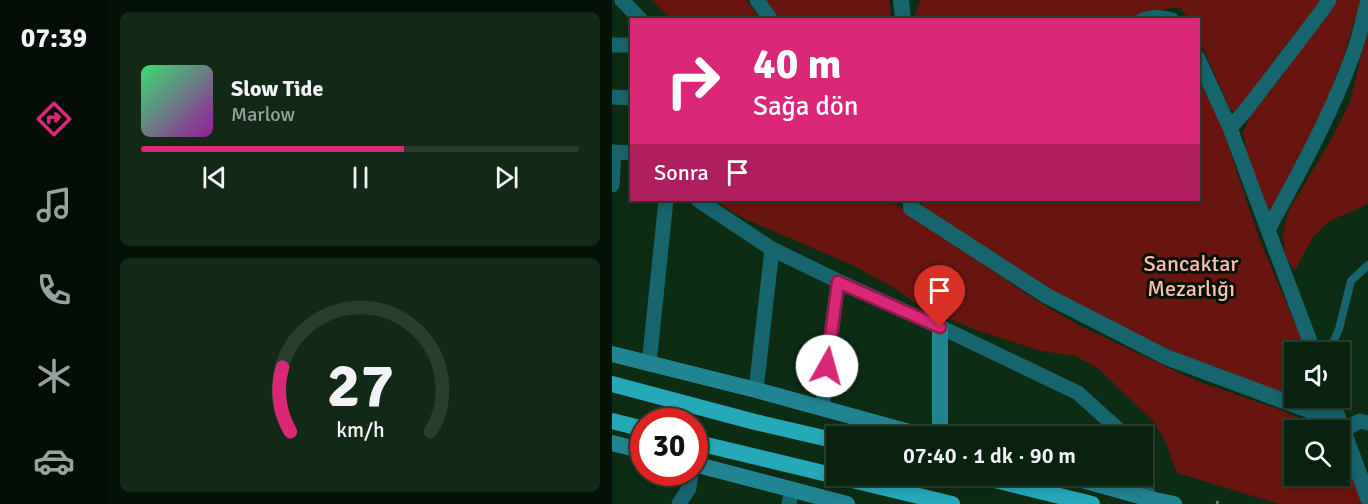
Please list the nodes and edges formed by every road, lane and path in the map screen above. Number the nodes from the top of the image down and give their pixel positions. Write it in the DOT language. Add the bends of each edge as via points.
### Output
graph roads {
  1 [pos="622,0"];
  2 [pos="757,0"];
  3 [pos="902,0"];
  4 [pos="1329,0"];
  5 [pos="1368,0"];
  6 [pos="639,18"];
  7 [pos="770,18"];
  8 [pos="903,18"];
  9 [pos="1148,18"];
  10 [pos="1165,18"];
  11 [pos="612,45"];
  12 [pos="630,45"];
  13 [pos="1200,62"];
  14 [pos="612,97"];
  15 [pos="630,98"];
  16 [pos="1230,128"];
  17 [pos="613,152"];
  18 [pos="630,153"];
  19 [pos="612,185"];
  20 [pos="666,201"];
  21 [pos="700,201"];
  22 [pos="909,202"];
  23 [pos="1268,230"];
  24 [pos="772,249"];
  25 [pos="1368,265"];
  26 [pos="838,282"];
  27 [pos="940,327"];
  28 [pos="1310,342"];
  29 [pos="1333,342"];
  30 [pos="612,354"];
  31 [pos="649,364"];
  32 [pos="612,384"];
  33 [pos="756,390"];
  34 [pos="822,408"];
  35 [pos="1329,420"];
  36 [pos="612,421"];
  37 [pos="1368,423"];
  38 [pos="885,425"];
  39 [pos="630,426"];
  40 [pos="889,426"];
  41 [pos="940,426"];
  42 [pos="1114,426"];
  43 [pos="1350,426"];
  44 [pos="826,438"];
  45 [pos="612,443"];
  46 [pos="708,445"];
  47 [pos="630,448"];
  48 [pos="1350,449"];
  49 [pos="708,469"];
  50 [pos="689,486"];
  51 [pos="1019,486"];
  52 [pos="1101,486"];
  53 [pos="1144,486"];
  54 [pos="790,497"];
  55 [pos="1368,498"];
  56 [pos="1151,501"];
  57 [pos="1216,502"];
  58 [pos="679,504"];
  59 [pos="847,504"];
  60 [pos="952,504"];
  61 [pos="1092,504"];
  62 [pos="1174,504"];
  63 [pos="1222,504"];
  1 -- 6 [label="street"];
  2 -- 7 [label="street"];
  3 -- 8 [label="street"];
  4 -- 16 [label="street"];
  5 -- 23 [label="street" via="1335,100"];
  9 -- 10 [label="street"];
  11 -- 12 [label="street"];
  13 -- 16 [label="street"];
  14 -- 15 [label="street"];
  16 -- 23 [label="street"];
  17 -- 18 [label="street"];
  17 -- 19 [label="street"];
  20 -- 31 [label="street"];
  21 -- 24 [label="street"];
  22 -- 35 [label="street" via="1056,302 1166,357"];
  23 -- 28 [label="street"];
  24 -- 26 [label="street"];
  24 -- 33 [label="street"];
  25 -- 29 [label="lane" via="1351,280"];
  26 -- 27 [label="street"];
  26 -- 34 [label="street"];
  27 -- 41 [label="main road"];
  27 -- 42 [label="street" via="1078,393"];
  30 -- 31 [label="main road"];
  31 -- 33 [label="main road"];
  32 -- 44 [label="highway"];
  33 -- 34 [label="main road"];
  34 -- 38 [label="main road"];
  36 -- 39 [label="highway"];
  37 -- 43 [label="street" via="1360,421"];
  38 -- 40 [label="main road"];
  45 -- 47 [label="main road"];
  46 -- 60 [label="highway"];
  48 -- 55 [label="street"];
  49 -- 54 [label="main road"];
  50 -- 58 [label="street"];
  51 -- 61 [label="highway"];
  52 -- 56 [label="main road"];
  53 -- 56 [label="street"];
  54 -- 59 [label="main road"];
  56 -- 62 [label="main road"];
  57 -- 63 [label="path"];
}
